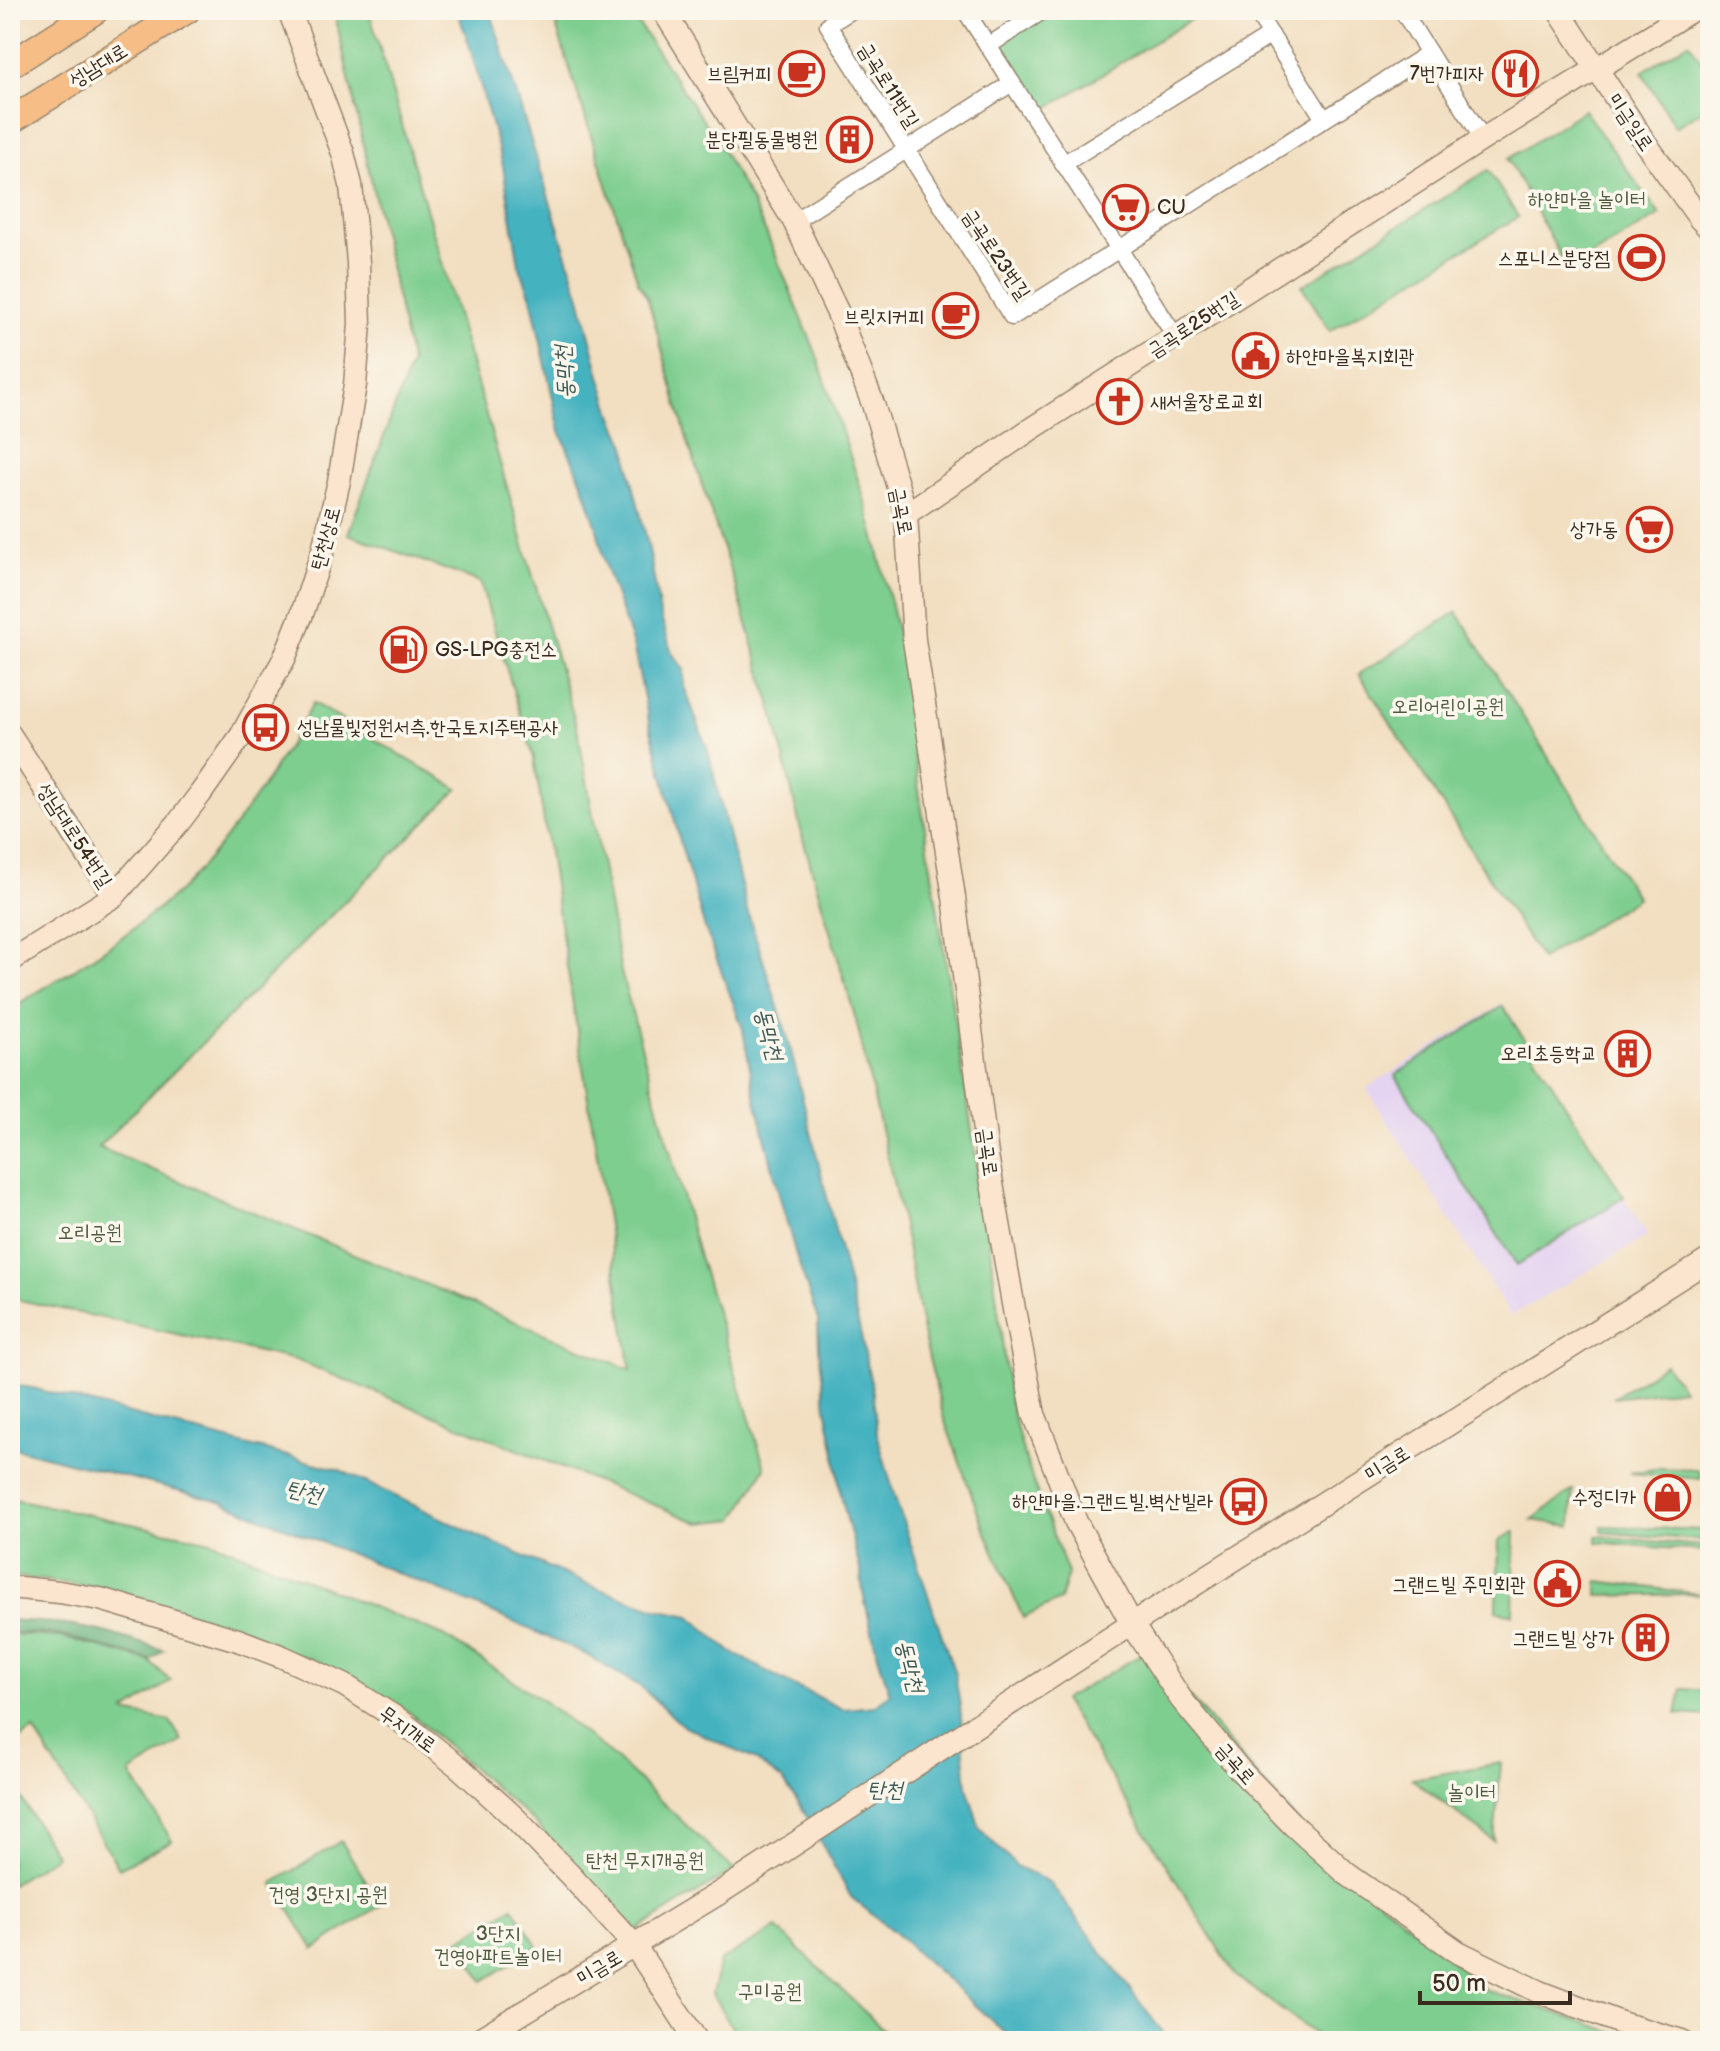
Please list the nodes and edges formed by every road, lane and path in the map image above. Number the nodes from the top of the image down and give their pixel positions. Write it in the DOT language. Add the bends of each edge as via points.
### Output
graph roads {
  1 [pos="96,10"];
  2 [pos="187,10"];
  3 [pos="289,10"];
  4 [pos="663,10"];
  5 [pos="852,10"];
  6 [pos="965,10"];
  7 [pos="1044,10"];
  8 [pos="1255,10"];
  9 [pos="1402,10"];
  10 [pos="1558,10"];
  11 [pos="1692,10"];
  12 [pos="1271,35"];
  13 [pos="988,46"];
  14 [pos="1429,53"];
  15 [pos="10,65"];
  16 [pos="1596,70"];
  17 [pos="1012,83"];
  18 [pos="1324,119"];
  19 [pos="10,121"];
  20 [pos="1483,139"];
  21 [pos="907,150"];
  22 [pos="1063,164"];
  23 [pos="794,221"];
  24 [pos="1710,229"];
  25 [pos="1119,249"];
  26 [pos="1175,336"];
  27 [pos="906,514"];
  28 [pos="10,735"];
  29 [pos="114,896"];
  30 [pos="10,961"];
  31 [pos="1710,1259"];
  32 [pos="10,1587"];
  33 [pos="1132,1624"];
  34 [pos="634,1945"];
  35 [pos="476,2041"];
  36 [pos="697,2041"];
  37 [pos="1682,2041"];
  1 -- 15 [label="main road"];
  2 -- 19 [label="main road, 성남대로"];
  3 -- 29 [label="main road, 탄천상로" via="351,185 360,324 339,481 302,614 270,686 201,793"];
  4 -- 23 [label="main road, 금곡로"];
  5 -- 21 [label="street, 금곡로11번길" via="828,25"];
  6 -- 13 [label="street"];
  7 -- 13 [label="street"];
  8 -- 12 [label="street"];
  9 -- 14 [label="street"];
  10 -- 16 [label="main road, 미금일로"];
  11 -- 16 [label="main road, 금곡로25번길"];
  12 -- 18 [label="street"];
  12 -- 22 [label="street"];
  13 -- 17 [label="street"];
  14 -- 18 [label="street, 금곡로23번길"];
  14 -- 20 [label="street"];
  16 -- 20 [label="main road, 금곡로25번길"];
  16 -- 24 [label="main road, 미금일로"];
  17 -- 21 [label="street"];
  17 -- 22 [label="street"];
  18 -- 25 [label="street, 금곡로23번길"];
  20 -- 26 [label="main road, 금곡로25번길"];
  21 -- 23 [label="street"];
  21 -- 25 [label="street, 금곡로23번길" via="1012,317"];
  22 -- 25 [label="street"];
  23 -- 27 [label="main road, 금곡로" via="868,391"];
  25 -- 26 [label="street"];
  26 -- 27 [label="main road, 금곡로25번길"];
  27 -- 33 [label="main road, 금곡로" via="914,640 987,1155 1034,1414 1076,1522"];
  28 -- 29 [label="main road, 성남대로54번길"];
  29 -- 30 [label="main road, 탄천상로"];
  31 -- 33 [label="main road, 미금로"];
  32 -- 34 [label="main road, 무지개로" via="100,1599 155,1614 238,1640 344,1685 459,1767"];
  33 -- 34 [label="main road, 미금로"];
  33 -- 37 [label="main road, 금곡로" via="1181,1699 1240,1770 1347,1874 1471,1959 1540,1992"];
  34 -- 35 [label="main road, 미금로"];
  34 -- 36 [label="main road, 무지개로"];
}
